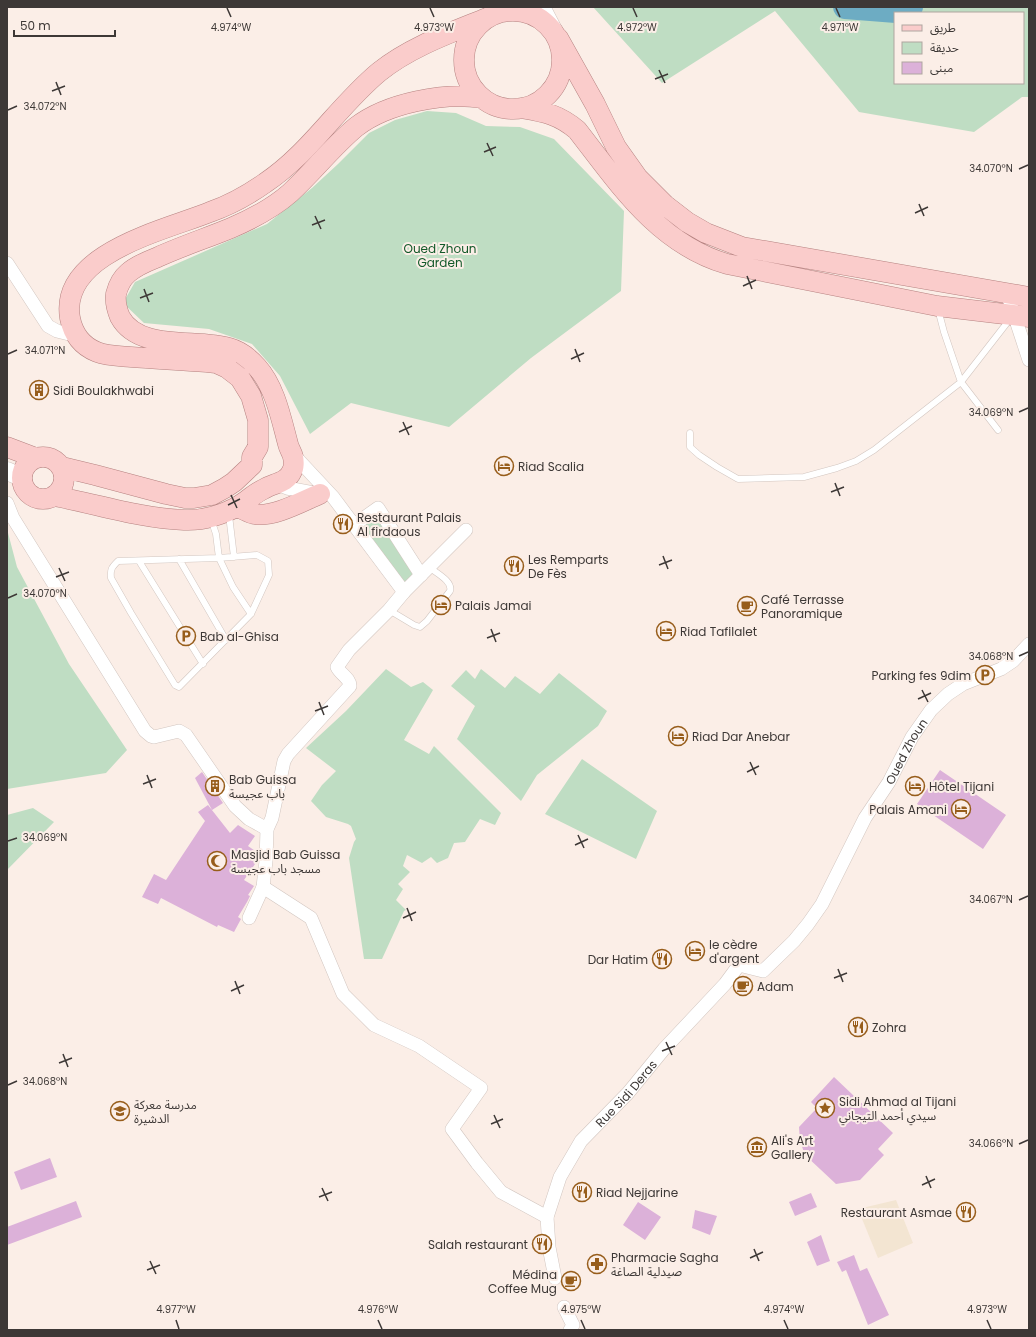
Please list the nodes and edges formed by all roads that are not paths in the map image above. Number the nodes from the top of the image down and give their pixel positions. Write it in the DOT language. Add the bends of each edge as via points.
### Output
graph roads {
  1 [pos="541,7"];
  2 [pos="490,14"];
  3 [pos="556,34"];
  4 [pos="482,98"];
  5 [pos="521,108"];
  6 [pos="7,263"];
  7 [pos="1007,293"];
  8 [pos="1029,297"];
  9 [pos="937,306"];
  10 [pos="1021,316"];
  11 [pos="77,336"];
  12 [pos="1029,360"];
  13 [pos="961,382"];
  14 [pos="998,430"];
  15 [pos="690,433"];
  16 [pos="7,447"];
  17 [pos="290,451"];
  18 [pos="36,458"];
  19 [pos="62,468"];
  20 [pos="14,479"];
  21 [pos="274,484"];
  22 [pos="54,496"];
  23 [pos="326,496"];
  24 [pos="7,503"];
  25 [pos="225,511"];
  26 [pos="354,524"];
  27 [pos="466,530"];
  28 [pos="234,557"];
  29 [pos="219,558"];
  30 [pos="179,559"];
  31 [pos="139,560"];
  32 [pos="425,571"];
  33 [pos="404,592"];
  34 [pos="389,610"];
  35 [pos="251,614"];
  36 [pos="226,640"];
  37 [pos="1029,644"];
  38 [pos="202,664"];
  39 [pos="266,829"];
  40 [pos="263,887"];
  41 [pos="249,918"];
  42 [pos="763,971"];
  43 [pos="547,1217"];
  44 [pos="555,1278"];
  45 [pos="564,1307"];
  46 [pos="570,1330"];
  1 -- 3 [label="street"];
  2 -- 3 [label="main road" via="517,10 527,12 540,18"];
  2 -- 4 [label="main road" via="470,36 464,60 468,78"];
  2 -- 11 [label="main road" via="432,41 384,68 293,161 242,198 118,248 93,264 80,279 72,294 70,315"];
  3 -- 5 [label="main road" via="563,60 557,83 542,100"];
  3 -- 7 [label="main road" via="616,147 630,167 665,205 700,230 729,243 749,248"];
  4 -- 5 [label="main road" via="500,107"];
  4 -- 17 [label="main road" via="460,96 431,99 392,108 371,117 344,138 278,202 234,227 143,263 121,281 116,304 121,319 133,332 154,339 231,348 253,362 271,391"];
  5 -- 9 [label="main road" via="559,117 569,123 650,218 672,237 707,258"];
  6 -- 11 [label="street" via="48,326"];
  7 -- 8 [label="main road"];
  7 -- 10 [label="street"];
  9 -- 10 [label="main road"];
  9 -- 13 [label="lane"];
  10 -- 12 [label="street"];
  10 -- 13 [label="lane"];
  11 -- 19 [label="main road" via="82,343 97,352 216,363 227,368 240,378 251,396 258,420 255,456 234,482 212,495 194,498 166,494"];
  13 -- 14 [label="lane"];
  13 -- 15 [label="lane" via="874,450 856,461 804,477 738,479 690,447"];
  16 -- 18 [label="main road"];
  17 -- 21 [label="main road" via="294,459 293,470 286,479"];
  17 -- 23 [label="street"];
  18 -- 19 [label="main road" via="48,457"];
  18 -- 20 [label="main road" via="27,463"];
  19 -- 22 [label="main road" via="64,484"];
  20 -- 22 [label="main road" via="27,493 38,499"];
  21 -- 23 [label="street"];
  21 -- 25 [label="main road"];
  22 -- 25 [label="main road" via="128,513 184,520 195,520"];
  23 -- 25 [label="main road" via="266,515"];
  23 -- 26 [label="street"];
  24 -- 39 [label="street" via="13,518 145,731 154,737 183,732 235,806 249,819"];
  25 -- 28 [label="lane"];
  25 -- 29 [label="lane" via="216,534"];
  26 -- 32 [label="street" via="378,508"];
  26 -- 33 [label="street"];
  27 -- 32 [label="street"];
  28 -- 29 [label="lane"];
  28 -- 35 [label="lane" via="257,555 268,561 269,575"];
  29 -- 30 [label="lane"];
  29 -- 35 [label="lane" via="233,587"];
  30 -- 31 [label="lane"];
  30 -- 36 [label="lane"];
  31 -- 38 [label="lane"];
  31 -- 38 [label="lane" via="118,561 110,571 111,578 173,683 179,687"];
  32 -- 33 [label="street"];
  32 -- 34 [label="lane" via="449,583 451,588 428,621 420,627"];
  33 -- 34 [label="street"];
  34 -- 39 [label="street" via="349,650 338,665 338,670 349,681 350,686 284,761 272,818"];
  35 -- 36 [label="lane"];
  36 -- 38 [label="lane"];
  37 -- 42 [label="street, Oued Zhoun" via="1013,661 1001,669 963,684 930,710 862,824 822,904 794,940"];
  39 -- 40 [label="street"];
  40 -- 41 [label="street"];
  40 -- 43 [label="street" via="311,918 343,994 374,1025 419,1046 481,1088 452,1129 501,1192"];
  42 -- 43 [label="street, Rue Sidi Deras" via="739,965 725,984 664,1049 628,1094 581,1141 560,1177"];
  43 -- 44 [label="street"];
  45 -- 46 [label="street" via="573,1325"];
}
